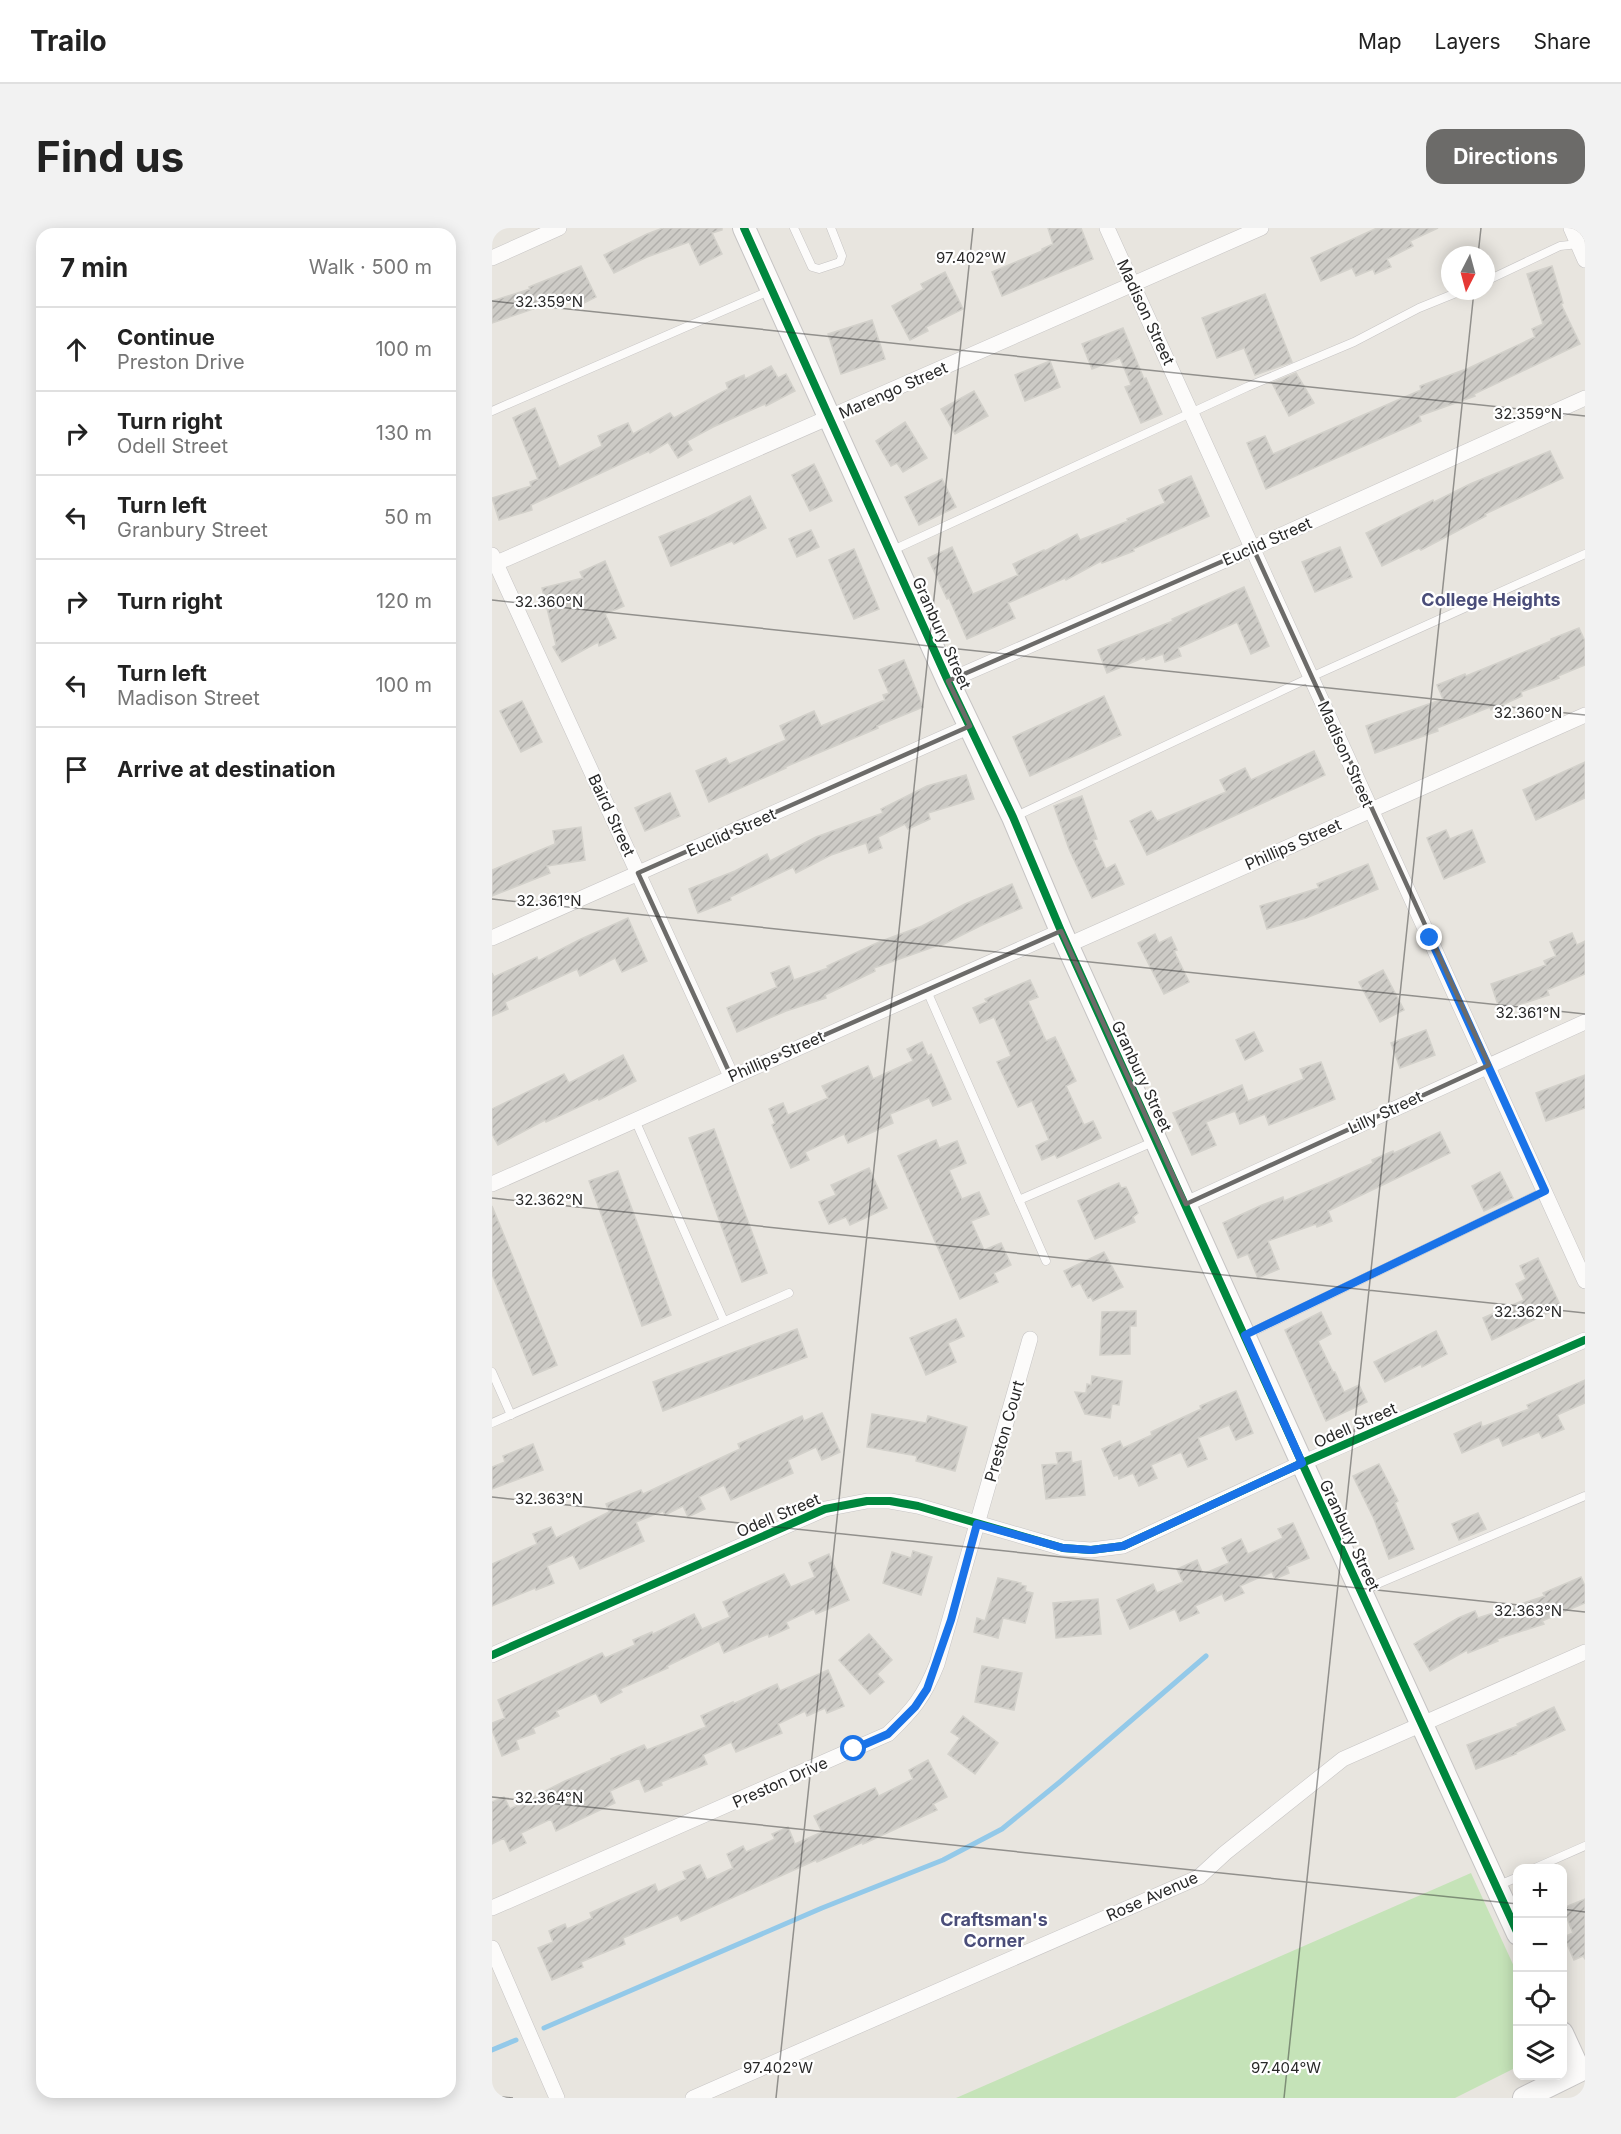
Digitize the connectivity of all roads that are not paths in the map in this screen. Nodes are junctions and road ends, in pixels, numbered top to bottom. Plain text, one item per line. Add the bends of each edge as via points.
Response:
1 (559, 228) edge
2 (744, 228) edge
3 (794, 228) edge
4 (831, 228) edge
5 (1107, 228) edge
6 (1261, 228) edge
7 (1570, 228) edge
8 (1581, 243) edge
9 (492, 258) edge
10 (1585, 260) edge
11 (1495, 277) edge
12 (1134, 284) junction
13 (772, 289) junction
14 (1441, 299) edge
15 (1585, 398) edge
16 (492, 411) edge
17 (1192, 413) junction
18 (830, 418) junction
19 (1253, 548) junction
20 (891, 551) junction
21 (1585, 554) edge
22 (493, 561) edge
23 (1311, 677) junction
24 (948, 681) junction
25 (1585, 715) edge
26 (970, 726) junction
27 (1371, 810) junction
28 (1012, 817) junction
29 (638, 873) junction
30 (492, 938) edge
31 (1064, 938) junction
32 (926, 990) junction
33 (1585, 1022) edge
34 (1488, 1065) junction
35 (731, 1076) junction
36 (634, 1120) junction
37 (1157, 1140) junction
38 (492, 1184) edge
39 (1545, 1191) junction
40 (1019, 1200) junction
41 (1186, 1204) junction
42 (1046, 1261) dead end
43 (1585, 1281) edge
44 (789, 1293) dead end
45 (724, 1321) junction
46 (1245, 1335) junction
47 (1030, 1339) dead end
48 (1585, 1340) edge
49 (492, 1372) edge
50 (511, 1415) junction
51 (492, 1423) edge
52 (1302, 1463) junction
53 (1585, 1496) edge
54 (977, 1524) junction
55 (1361, 1591) junction
56 (1585, 1652) edge
57 (492, 1655) edge
58 (1421, 1723) junction
59 (1585, 1846) edge
60 (1547, 1864) edge
61 (1513, 1878) edge
62 (1496, 1886) junction
63 (492, 1908) edge
64 (1513, 1923) edge
65 (492, 1948) edge
66 (1567, 2041) edge
67 (1583, 2073) edge
68 (557, 2098) edge
69 (693, 2098) edge
70 (1524, 2098) edge

1 - 9 street
2 - 13 street, Granbury Street
3 - 4 lane via 812,267 819,269 840,262 843,255
5 - 12 street, Madison Street
6 - 12 street, Marengo Street
7 - 8 street
8 - 10 street
8 - 11 lane via 1560,246
12 - 17 street, Madison Street
12 - 18 street, Marengo Street
13 - 16 lane
13 - 18 street, Granbury Street
14 - 17 lane
15 - 19 street, Euclid Street
17 - 19 street, Madison Street
17 - 20 lane
18 - 20 street, Granbury Street
18 - 22 street, Marengo Street
19 - 23 street, Madison Street
19 - 24 street, Euclid Street
20 - 24 street, Granbury Street
21 - 23 lane
22 - 29 street, Baird Street
23 - 27 street, Madison Street
23 - 28 lane
24 - 26 street, Granbury Street
25 - 27 street, Phillips Street
26 - 28 street, Granbury Street
26 - 29 street, Euclid Street
27 - 31 street, Phillips Street
27 - 34 street, Madison Street
28 - 31 street, Granbury Street
29 - 30 street, Euclid Street
29 - 35 street, Baird Street
31 - 32 street, Phillips Street
31 - 37 street, Granbury Street
32 - 35 street, Phillips Street
32 - 40 lane
33 - 34 street, Lilly Street
34 - 39 street, Madison Street
34 - 41 street, Lilly Street
35 - 36 street, Phillips Street
36 - 38 street, Phillips Street
36 - 45 lane
37 - 40 lane
37 - 41 street, Granbury Street
39 - 43 street, Madison Street
39 - 46 lane
40 - 42 lane
41 - 46 street, Granbury Street
44 - 45 lane
45 - 50 lane
46 - 52 street, Granbury Street
47 - 54 street, Preston Court
48 - 52 street, Odell Street
49 - 50 lane
50 - 51 lane
52 - 54 street, Odell Street via 1123,1546 1063,1548
52 - 55 street, Granbury Street
53 - 55 lane
54 - 57 street, Odell Street via 890,1501 825,1509
54 - 63 street, Preston Drive via 927,1689 888,1734
55 - 58 street, Granbury Street
56 - 58 street, Rose Avenue
58 - 62 street, Granbury Street
58 - 69 street, Rose Avenue via 1332,1766 1199,1877
59 - 60 lane
61 - 62 lane
62 - 64 street, Granbury Street
65 - 68 street
66 - 67 street
67 - 70 street

